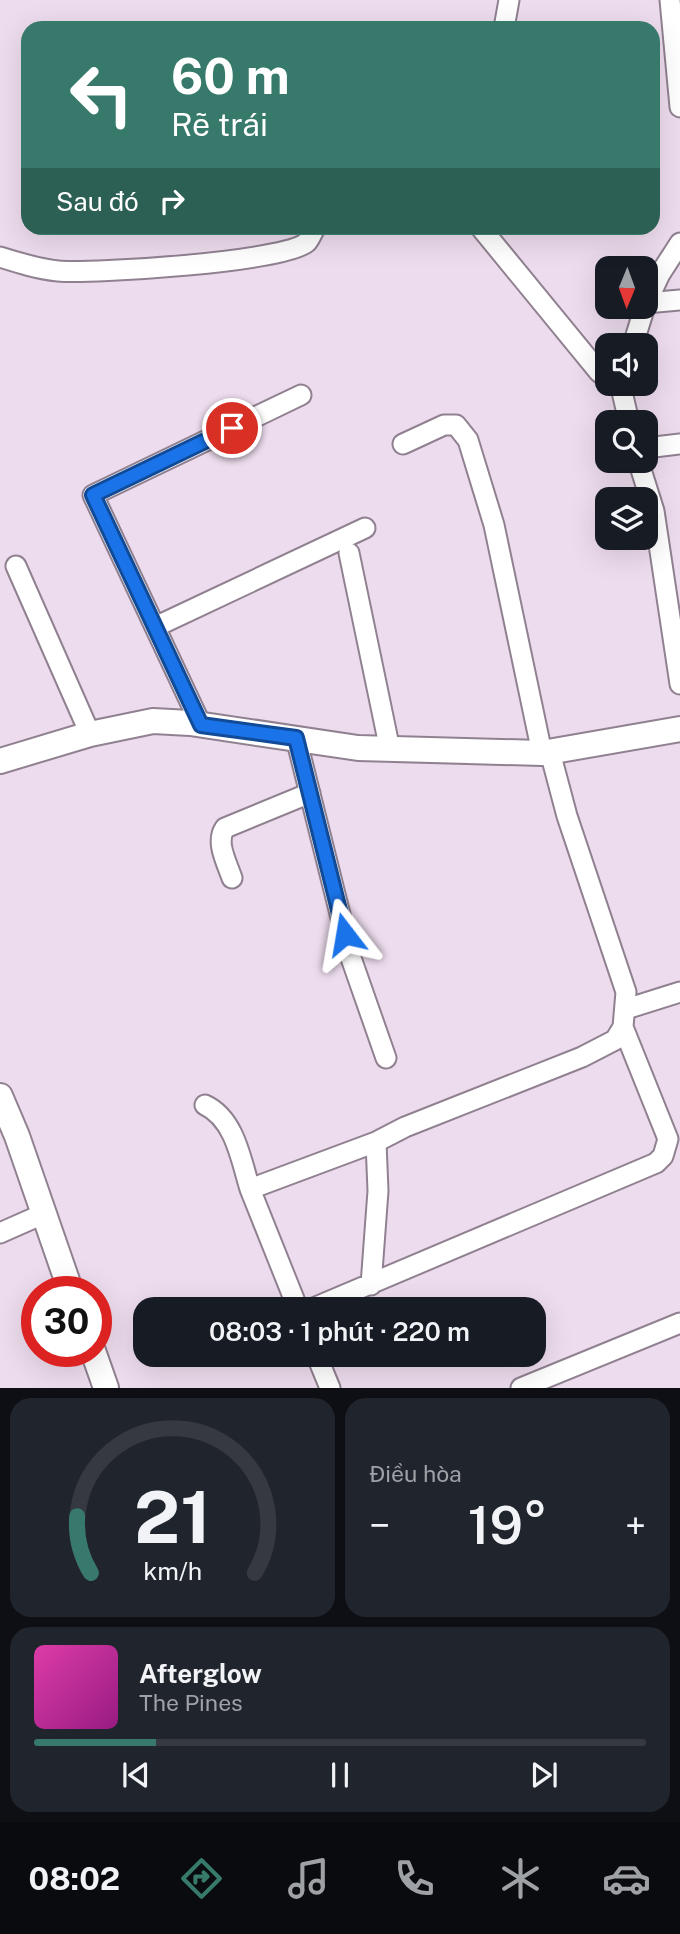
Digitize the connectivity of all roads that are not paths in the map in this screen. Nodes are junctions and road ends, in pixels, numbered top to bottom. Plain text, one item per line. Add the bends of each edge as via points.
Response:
1 (509, 0) edge
2 (670, 0) edge
3 (505, 21) edge
4 (678, 78) edge
5 (680, 107) edge
6 (311, 235) edge
7 (487, 235) edge
8 (680, 243) edge
9 (0, 257) edge
10 (658, 279) edge
11 (680, 300) edge
12 (658, 303) edge
13 (595, 367) edge
14 (301, 395) dead end
15 (403, 444) dead end
16 (680, 444) edge
17 (658, 447) edge
18 (642, 473) edge
19 (365, 528) dead end
20 (349, 553) dead end
21 (16, 566) dead end
22 (155, 626) junction
23 (680, 684) edge
24 (201, 725) junction
25 (679, 733) edge
26 (90, 734) junction
27 (296, 738) junction
28 (390, 750) junction
29 (546, 753) junction
30 (0, 761) edge
31 (310, 793) junction
32 (232, 878) dead end
33 (680, 992) edge
34 (624, 1018) junction
35 (386, 1058) dead end
36 (0, 1096) edge
37 (205, 1105) dead end
38 (376, 1142) junction
39 (250, 1189) junction
40 (43, 1214) junction
41 (0, 1233) edge
42 (65, 1276) edge
43 (371, 1285) junction
44 (293, 1297) edge
45 (340, 1297) edge
46 (680, 1323) edge
47 (99, 1367) edge
48 (321, 1367) edge
49 (106, 1388) edge
50 (330, 1388) edge
51 (521, 1388) edge

1 - 3 street
2 - 4 street
4 - 5 street
6 - 9 street via 307,242 284,253 107,271 58,271
7 - 13 street
8 - 10 street
11 - 12 street
14 - 22 street via 93,495
15 - 29 street via 444,425 456,425 468,440 494,525
16 - 17 street
18 - 23 street via 654,511
19 - 22 street
20 - 28 street
21 - 26 street
22 - 24 street
24 - 26 street via 153,721
24 - 27 street
25 - 29 street
26 - 30 street
27 - 28 street
27 - 31 street
28 - 29 street
29 - 34 street via 626,992
31 - 32 street via 225,828 220,843
31 - 35 street via 351,958
33 - 34 street
34 - 38 street via 615,1040
34 - 43 street via 668,1139 663,1156 656,1163
36 - 40 street
37 - 39 street via 216,1110 232,1131
38 - 39 street
38 - 43 street via 378,1191
39 - 44 street
40 - 41 street
40 - 42 street
43 - 45 street
46 - 51 street
47 - 49 street
48 - 50 street

